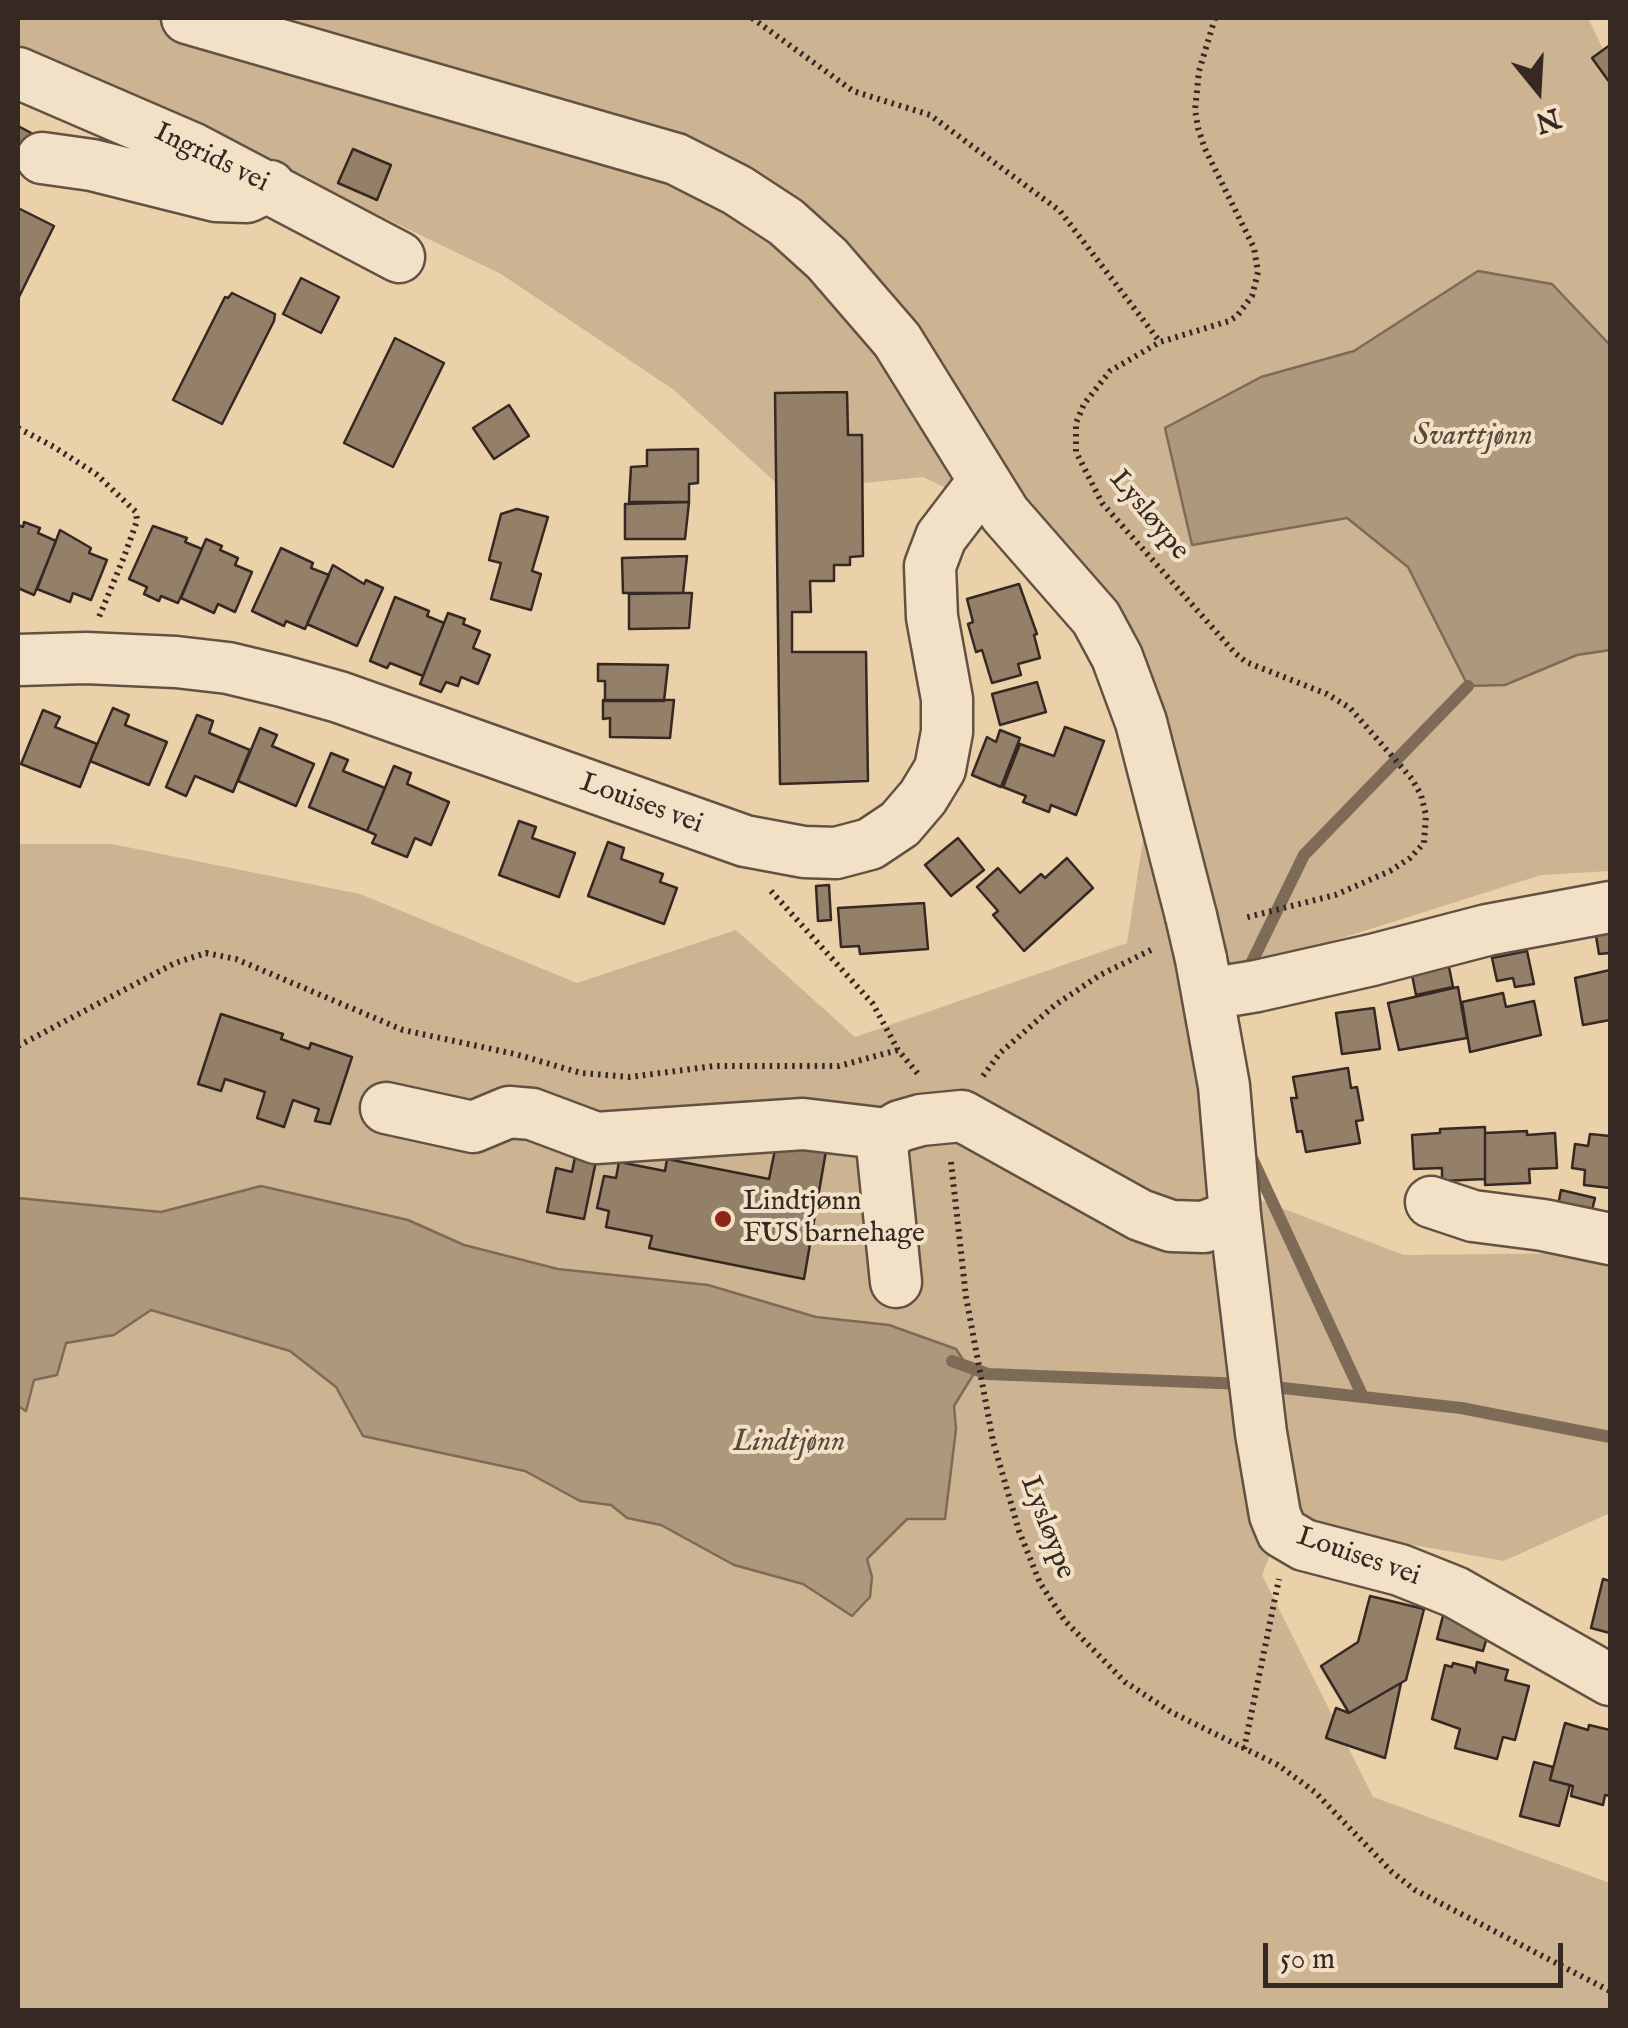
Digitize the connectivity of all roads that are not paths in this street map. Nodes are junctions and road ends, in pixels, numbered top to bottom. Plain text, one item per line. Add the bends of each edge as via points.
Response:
1 (187, 18) edge
2 (18, 72) edge
3 (42, 158) dead end
4 (270, 186) junction
5 (399, 257) dead end
6 (983, 482) junction
7 (18, 660) edge
8 (1610, 908) edge
9 (1191, 953) junction
10 (386, 1108) dead end
11 (888, 1134) junction
12 (1431, 1202) dead end
13 (1234, 1215) junction
14 (1610, 1239) edge
15 (896, 1282) dead end
16 (1610, 1680) edge

1 - 6 street, Louises vei via 676,159 737,190 814,246 872,308
2 - 4 street, Ingrids vei
3 - 4 street via 216,196 247,197
4 - 5 street, Ingrids vei
6 - 7 street, Louises vei via 941,538 930,566 947,700 940,769 900,824 870,844 836,853 746,841 282,681 210,666
6 - 9 street, Louises vei via 1078,594 1117,657 1141,722
8 - 9 street via 1487,930 1258,986
9 - 13 street, Louises vei via 1224,1086
10 - 11 street via 473,1127 509,1112 532,1114 596,1138 803,1124
11 - 13 street via 966,1107 1140,1216 1204,1227
11 - 15 street via 882,1144
12 - 14 street via 1473,1216
13 - 16 street, Louises vei via 1261,1433 1282,1532 1455,1592

